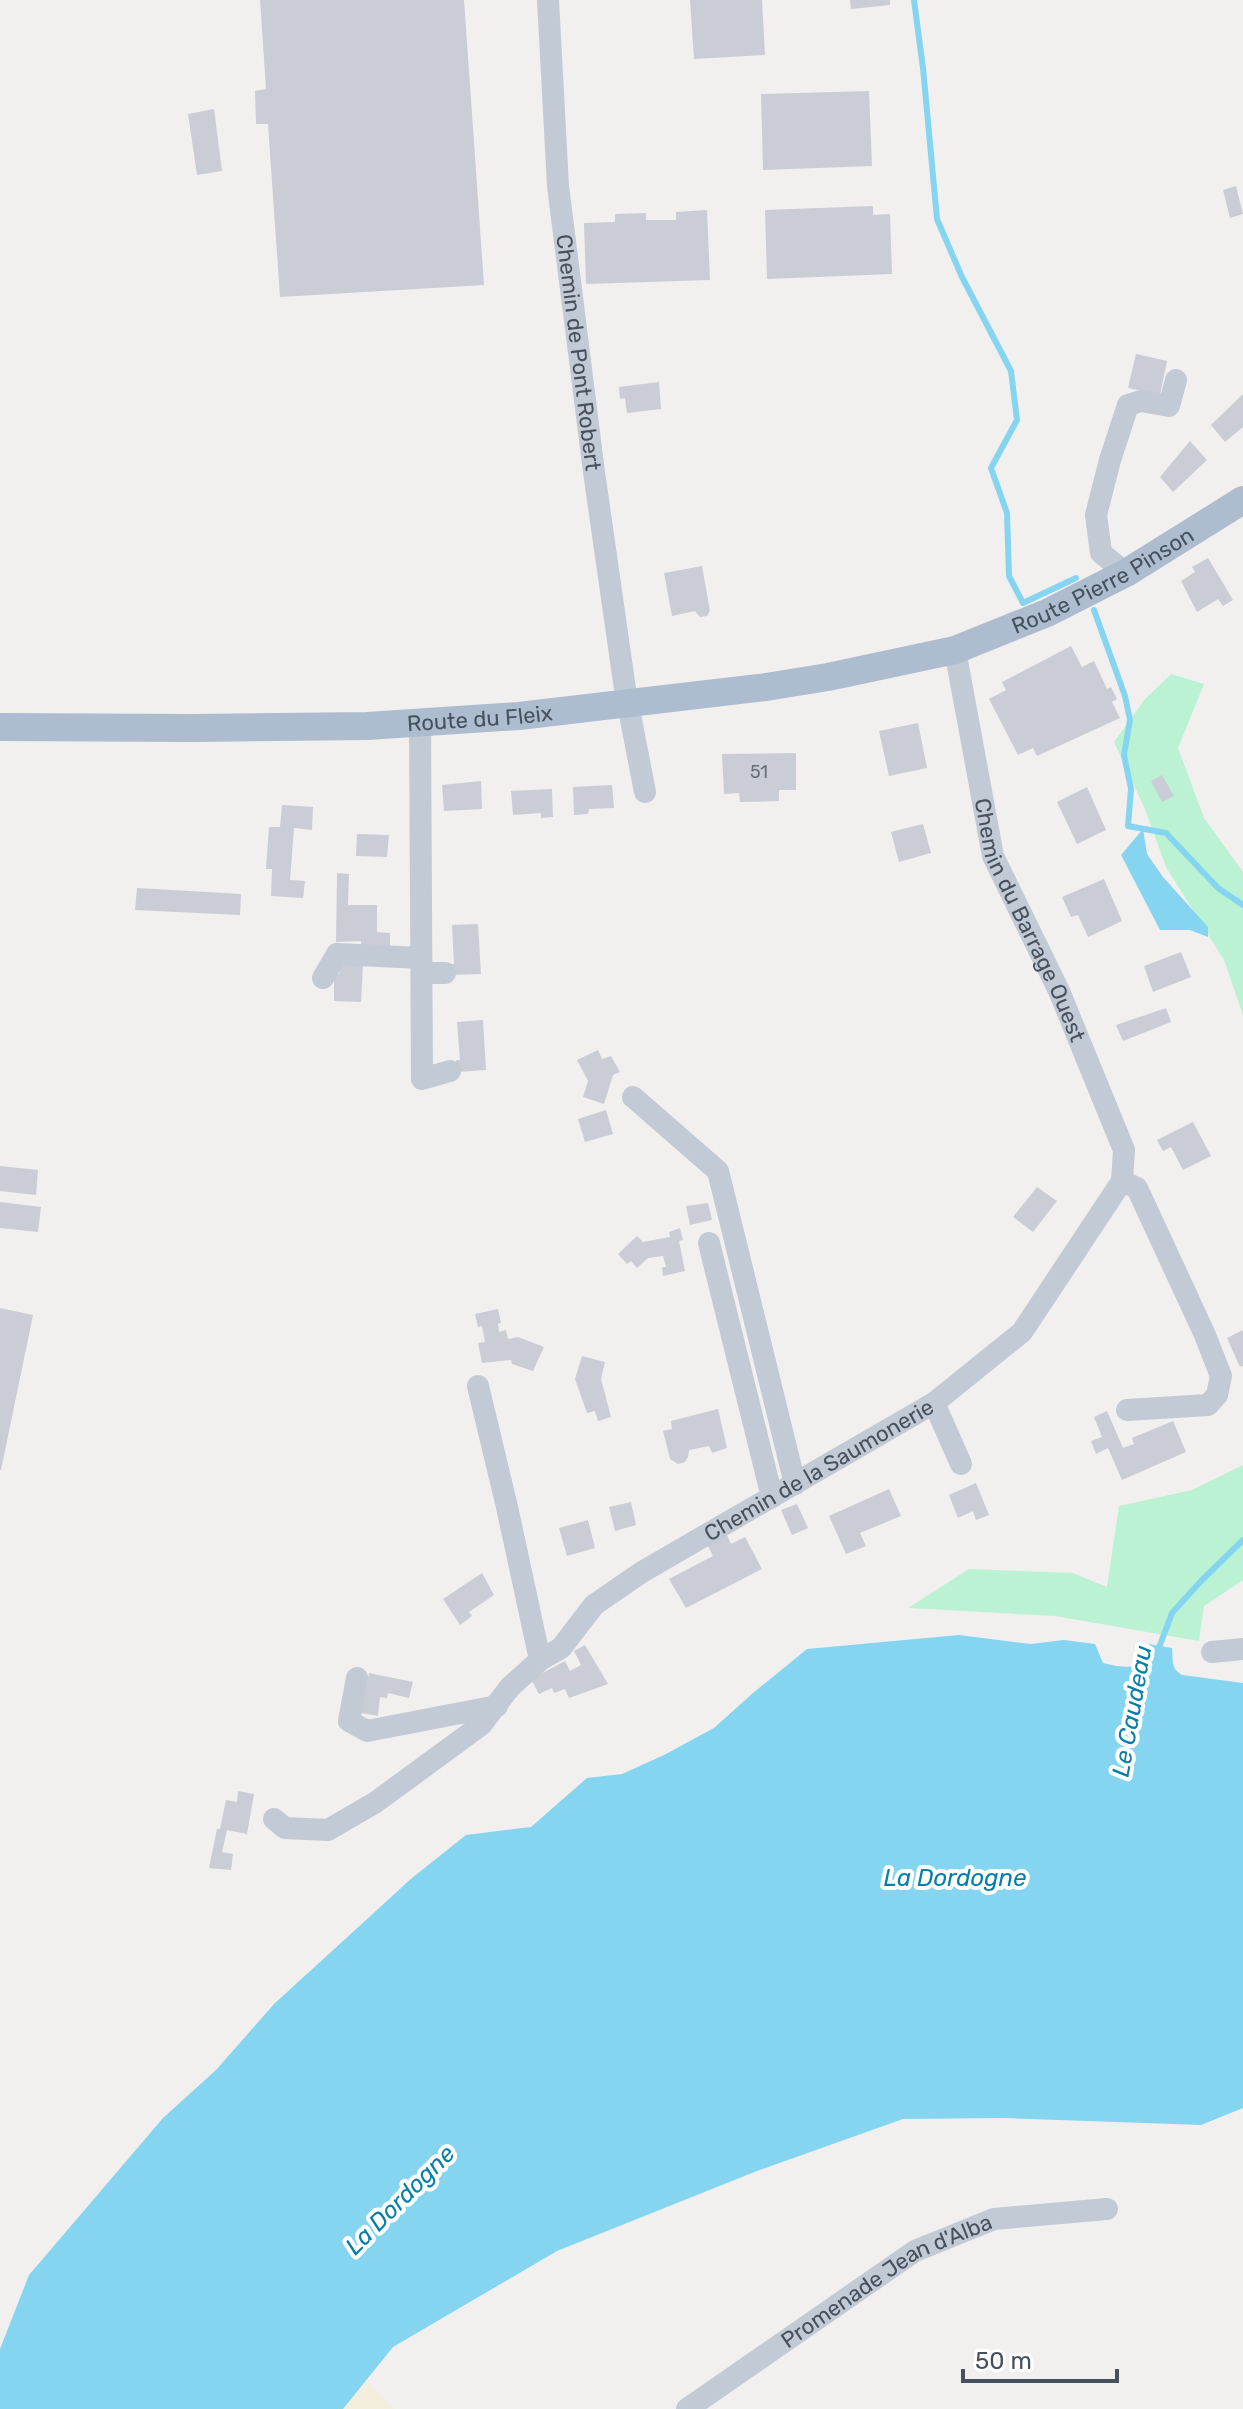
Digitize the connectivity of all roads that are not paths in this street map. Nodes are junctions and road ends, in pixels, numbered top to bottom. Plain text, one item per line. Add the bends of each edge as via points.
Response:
1 (548, 0) edge
2 (1176, 380) dead end
3 (1243, 500) edge
4 (1126, 573) junction
5 (955, 650) junction
6 (628, 703) junction
7 (420, 722) junction
8 (0, 727) edge
9 (645, 792) dead end
10 (421, 966) junction
11 (445, 973) dead end
12 (323, 978) dead end
13 (450, 1071) dead end
14 (633, 1097) dead end
15 (1122, 1181) junction
16 (709, 1243) dead end
17 (478, 1386) dead end
18 (934, 1403) junction
19 (1127, 1410) dead end
20 (961, 1464) dead end
21 (795, 1484) junction
22 (772, 1497) junction
23 (1242, 1647) edge
24 (1212, 1652) dead end
25 (540, 1660) junction
26 (357, 1678) dead end
27 (497, 1706) junction
28 (274, 1819) dead end
29 (1107, 2209) dead end
30 (687, 2409) edge

1 - 6 street, Chemin de Pont Robert via 558,186
2 - 4 street via 1169,406 1141,401 1128,405 1110,460 1096,515 1101,553
3 - 4 main road, Route Pierre Pinson
4 - 5 main road, Route Pierre Pinson via 1047,613
5 - 6 main road, Route du Fleix via 828,677
5 - 15 street, Chemin du Barrage Ouest via 993,856 1059,991 1124,1150
6 - 7 main road, Route du Fleix
6 - 9 street, Chemin de Pont Robert
7 - 8 main road, Route du Fleix
7 - 10 street
10 - 11 street
10 - 12 street via 337,954
10 - 13 street via 422,1079
14 - 21 street via 718,1171
15 - 18 street, Chemin de la Saumonerie via 1022,1332
15 - 19 street via 1137,1188 1221,1376 1217,1395 1208,1405
16 - 22 street
17 - 25 street
18 - 20 street
18 - 21 street, Chemin de la Saumonerie
21 - 22 street, Chemin de la Saumonerie
22 - 25 street, Chemin de la Saumonerie via 594,1605 561,1648
23 - 24 street
25 - 27 street, Chemin de la Saumonerie
26 - 27 street via 349,1721 367,1731
27 - 28 street, Chemin de la Saumonerie via 481,1725 376,1802 328,1830 285,1828
29 - 30 street, Promenade Jean d'Alba via 994,2219 915,2251

